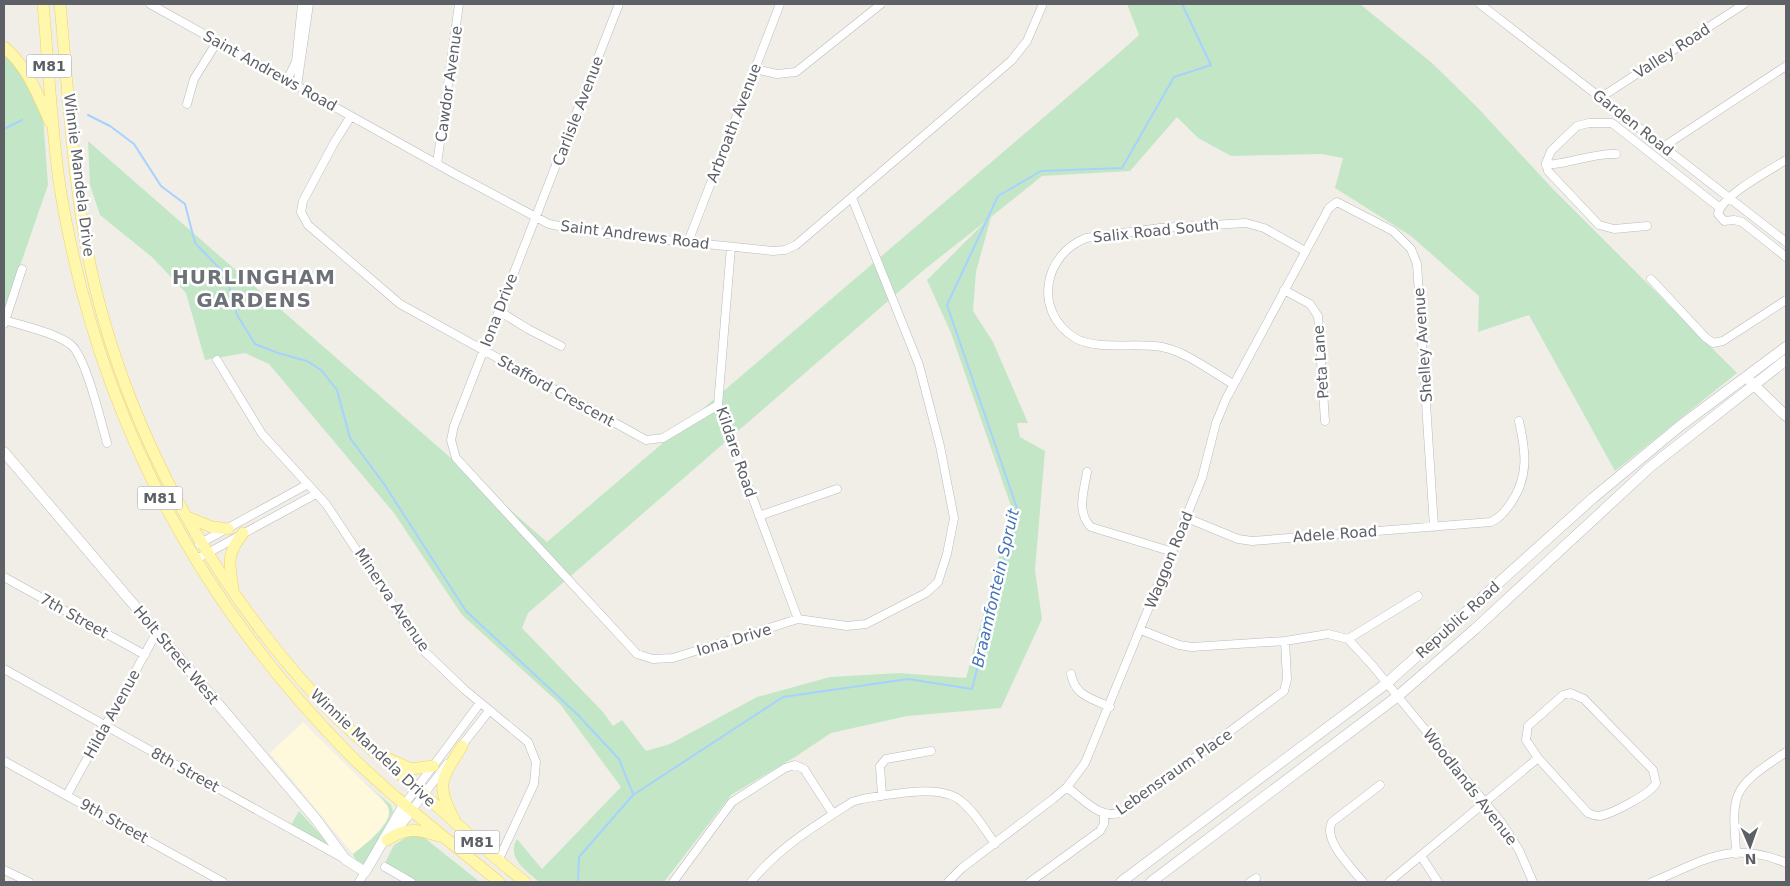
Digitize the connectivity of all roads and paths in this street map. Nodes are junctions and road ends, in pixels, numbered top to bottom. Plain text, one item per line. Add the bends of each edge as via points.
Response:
1 (43, 4) edge
2 (60, 4) edge
3 (150, 4) edge
4 (302, 4) edge
5 (309, 4) edge
6 (459, 4) edge
7 (619, 4) edge
8 (780, 4) edge
9 (881, 4) edge
10 (1044, 4) edge
11 (1480, 4) edge
12 (1744, 4) edge
13 (303, 20) junction
14 (217, 42) junction
15 (4, 47) edge
16 (1786, 66) edge
17 (755, 69) junction
18 (287, 80) junction
19 (297, 86) junction
20 (1600, 98) junction
21 (187, 104) dead end
22 (351, 116) junction
23 (53, 128) junction
24 (1663, 147) junction
25 (1616, 154) dead end
26 (1786, 160) edge
27 (437, 164) junction
28 (1546, 165) junction
29 (852, 198) junction
30 (1729, 198) junction
31 (1341, 202) joint
32 (1720, 208) junction
33 (536, 218) junction
34 (1647, 226) dead end
35 (688, 242) junction
36 (1786, 242) edge
37 (731, 247) junction
38 (1305, 251) junction
39 (1786, 257) edge
40 (22, 270) dead end
41 (1651, 279) dead end
42 (1284, 290) junction
43 (1786, 300) edge
44 (498, 311) junction
45 (4, 322) edge
46 (561, 346) dead end
47 (1786, 347) edge
48 (483, 351) junction
49 (217, 360) dead end
50 (1786, 360) edge
51 (1746, 376) junction
52 (1233, 384) junction
53 (1754, 384) junction
54 (718, 405) junction
55 (1786, 416) edge
56 (1519, 421) dead end
57 (1325, 422) dead end
58 (107, 443) dead end
59 (4, 452) edge
60 (1087, 472) dead end
61 (308, 484) junction
62 (837, 489) dead end
63 (316, 494) junction
64 (759, 516) junction
65 (187, 517) junction
66 (1186, 518) junction
67 (1434, 527) junction
68 (228, 528) junction
69 (243, 533) junction
70 (204, 548) junction
71 (189, 550) junction
72 (1173, 552) junction
73 (195, 560) junction
74 (4, 577) edge
75 (234, 593) junction
76 (1418, 596) dead end
77 (798, 619) junction
78 (1141, 630) junction
79 (157, 632) junction
80 (1348, 639) junction
81 (1286, 641) junction
82 (145, 655) junction
83 (4, 669) edge
84 (1071, 674) dead end
85 (1387, 683) junction
86 (1398, 696) junction
87 (480, 703) junction
88 (1110, 707) junction
89 (489, 711) junction
90 (106, 726) junction
91 (351, 731) junction
92 (462, 746) junction
93 (931, 751) dead end
94 (1786, 752) edge
95 (1538, 758) junction
96 (4, 761) edge
97 (433, 766) junction
98 (1380, 785) dead end
99 (1067, 787) junction
100 (420, 791) junction
101 (67, 795) junction
102 (882, 796) junction
103 (1485, 803) junction
104 (408, 807) junction
105 (833, 814) junction
106 (1104, 815) junction
107 (458, 825) junction
108 (387, 840) junction
109 (448, 840) junction
110 (995, 844) junction
111 (1736, 854) junction
112 (1421, 856) junction
113 (345, 859) junction
114 (498, 861) junction
115 (1786, 863) edge
116 (385, 867) dead end
117 (4, 870) edge
118 (365, 872) junction
119 (29, 882) edge
120 (223, 882) edge
121 (359, 882) edge
122 (411, 882) edge
123 (499, 882) edge
124 (525, 882) edge
125 (673, 882) edge
126 (751, 882) edge
127 (948, 882) edge
128 (1030, 882) edge
129 (1121, 882) edge
130 (1152, 882) edge
131 (1364, 882) edge
132 (1389, 882) edge
133 (1438, 882) edge
134 (1533, 882) edge
135 (1652, 882) edge

1 - 23 main road, Winnie Mandela Drive / M81
2 - 65 main road, Winnie Mandela Drive / M81 via 83,226 96,288 112,347 141,424
3 - 14 street, Saint Andrews Road
4 - 13 street
5 - 13 street
6 - 27 street, Cawdor Avenue
7 - 33 street, Carlisle Avenue
8 - 17 street, Arbroath Avenue
9 - 17 street via 796,72 777,74
10 - 29 street, Saint Andrews Road via 1027,41 1011,61
11 - 20 street, Garden Road
12 - 20 street, Valley Road
13 - 18 street via 296,62
13 - 19 street
14 - 18 street, Saint Andrews Road
14 - 21 street via 194,80
15 - 23 main road via 33,84
16 - 24 street
17 - 35 street, Arbroath Avenue
18 - 19 street, Saint Andrews Road
19 - 22 street, Saint Andrews Road
20 - 24 street, Garden Road
22 - 27 street, Saint Andrews Road
22 - 48 street, Stafford Crescent via 305,195 302,206 304,219 400,304
23 - 71 main road, Winnie Mandela Drive / M81 via 68,225 83,297 102,364 145,469
24 - 30 street, Garden Road
25 - 28 street
26 - 30 street
27 - 33 street, Saint Andrews Road
28 - 32 street via 1551,151 1577,126 1612,123
28 - 34 street via 1552,178 1599,225 1614,230
29 - 37 street, Saint Andrews Road via 790,249 773,251
29 - 77 street, Iona Drive via 919,365 954,518 938,582 926,593 857,626
30 - 32 street
30 - 36 street, Garden Road
31 - 38 street, Waggon Road via 1332,204
31 - 67 street, Shelley Avenue via 1393,231 1411,249 1417,264
32 - 39 street via 1721,220 1742,222
33 - 35 street, Saint Andrews Road via 564,228
33 - 44 street, Iona Drive
35 - 37 street, Saint Andrews Road
37 - 54 street, Kildare Road
38 - 42 street, Waggon Road
38 - 52 street, Salix Road South via 1264,228 1246,223 1160,228 1086,238 1076,242 1052,270 1047,291 1051,307 1062,326 1082,341 1163,347
40 - 45 street
41 - 43 street via 1713,343 1723,341
42 - 52 street, Waggon Road
42 - 57 street, Peta Lane via 1310,304 1318,316
44 - 46 street
44 - 48 street, Iona Drive
45 - 58 street via 50,335 74,347
47 - 51 main road, Republic Road
48 - 54 street, Stafford Crescent via 646,440 663,438
48 - 77 street, Iona Drive via 454,426 451,440 454,456 631,649 653,658 673,658
49 - 61 street, Minerva Avenue via 262,434
50 - 53 main road, Republic Road
51 - 53 main road
51 - 85 main road, Republic Road via 1593,498
52 - 66 street, Waggon Road via 1216,423 1204,472
53 - 55 main road
53 - 86 main road, Republic Road via 1650,467 1476,629
54 - 64 street, Kildare Road
56 - 67 street, Adele Road via 1523,482 1501,516 1487,522
59 - 79 main road, Holt Street West
60 - 72 street via 1082,504 1085,521 1091,527
61 - 63 street, Minerva Avenue
61 - 68 street
62 - 64 street
63 - 69 street
63 - 87 street, Minerva Avenue via 360,553 422,649
64 - 77 street, Kildare Road
65 - 68 main road via 212,527
65 - 70 main road, Winnie Mandela Drive / M81
66 - 67 street, Adele Road via 1238,539 1252,540
66 - 72 street, Waggon Road
68 - 70 street
69 - 70 street
69 - 75 main road via 232,547 230,557
70 - 71 street
70 - 73 street
70 - 75 main road, Winnie Mandela Drive / M81
71 - 73 main road, Winnie Mandela Drive / M81
72 - 78 street, Waggon Road
73 - 104 main road, Winnie Mandela Drive / M81 via 272,668 353,758
74 - 82 street, 7th Street
75 - 91 main road, Winnie Mandela Drive / M81 via 273,647 315,696
76 - 80 street
78 - 81 street via 1186,646
78 - 88 street, Waggon Road
79 - 82 street, Hilda Avenue
79 - 113 main road, Holt Street West via 315,818
80 - 81 street via 1328,634
80 - 85 street, Woodlands Avenue
81 - 106 street, Lebensraum Place via 1287,679 1284,691 1123,811 1112,816
82 - 90 street, Hilda Avenue
83 - 90 street, 8th Street
84 - 88 street via 1078,692
85 - 86 street, Woodlands Avenue
85 - 129 main road, Republic Road
86 - 103 street, Woodlands Avenue
86 - 130 main road, Republic Road
87 - 89 street, Minerva Avenue
87 - 97 street
88 - 99 street, Waggon Road via 1085,764
89 - 92 street
89 - 114 street, Minerva Avenue via 528,742 536,770 534,784
90 - 101 street, Hilda Avenue
90 - 113 street, 8th Street
91 - 97 main road via 387,758 411,769
91 - 100 main road, Winnie Mandela Drive / M81
92 - 100 street
92 - 107 main road via 442,787 444,799
93 - 102 street via 882,762
94 - 111 street via 1739,792
95 - 95 street via 1526,740 1528,726 1570,692 1584,699 1653,770 1656,783 1651,792 1603,815 1594,816
95 - 103 street
96 - 101 street, 9th Street
97 - 100 street
98 - 131 street via 1332,822 1329,829 1330,839
99 - 106 street
99 - 110 street, Waggon Road
100 - 104 street
100 - 107 main road, Winnie Mandela Drive / M81
101 - 120 street, 9th Street
102 - 105 street via 852,802
102 - 110 street via 931,791 960,799
103 - 112 street
103 - 134 street, Woodlands Avenue via 1511,837
104 - 108 main road
104 - 109 main road, Winnie Mandela Drive / M81
104 - 118 main road
105 - 125 street via 804,769 795,765 785,768 732,802
105 - 126 street via 798,837
106 - 128 street, Lebensraum Place via 1100,831
107 - 114 main road, Winnie Mandela Drive / M81
108 - 109 main road via 411,830
108 - 118 main road
109 - 123 main road, Winnie Mandela Drive / M81
110 - 127 street, Waggon Road
111 - 115 street
111 - 135 street via 1706,858
112 - 132 street
112 - 133 street
113 - 118 main road, 8th Street
114 - 124 main road, Winnie Mandela Drive / M81
116 - 122 street
117 - 119 street
118 - 121 street

